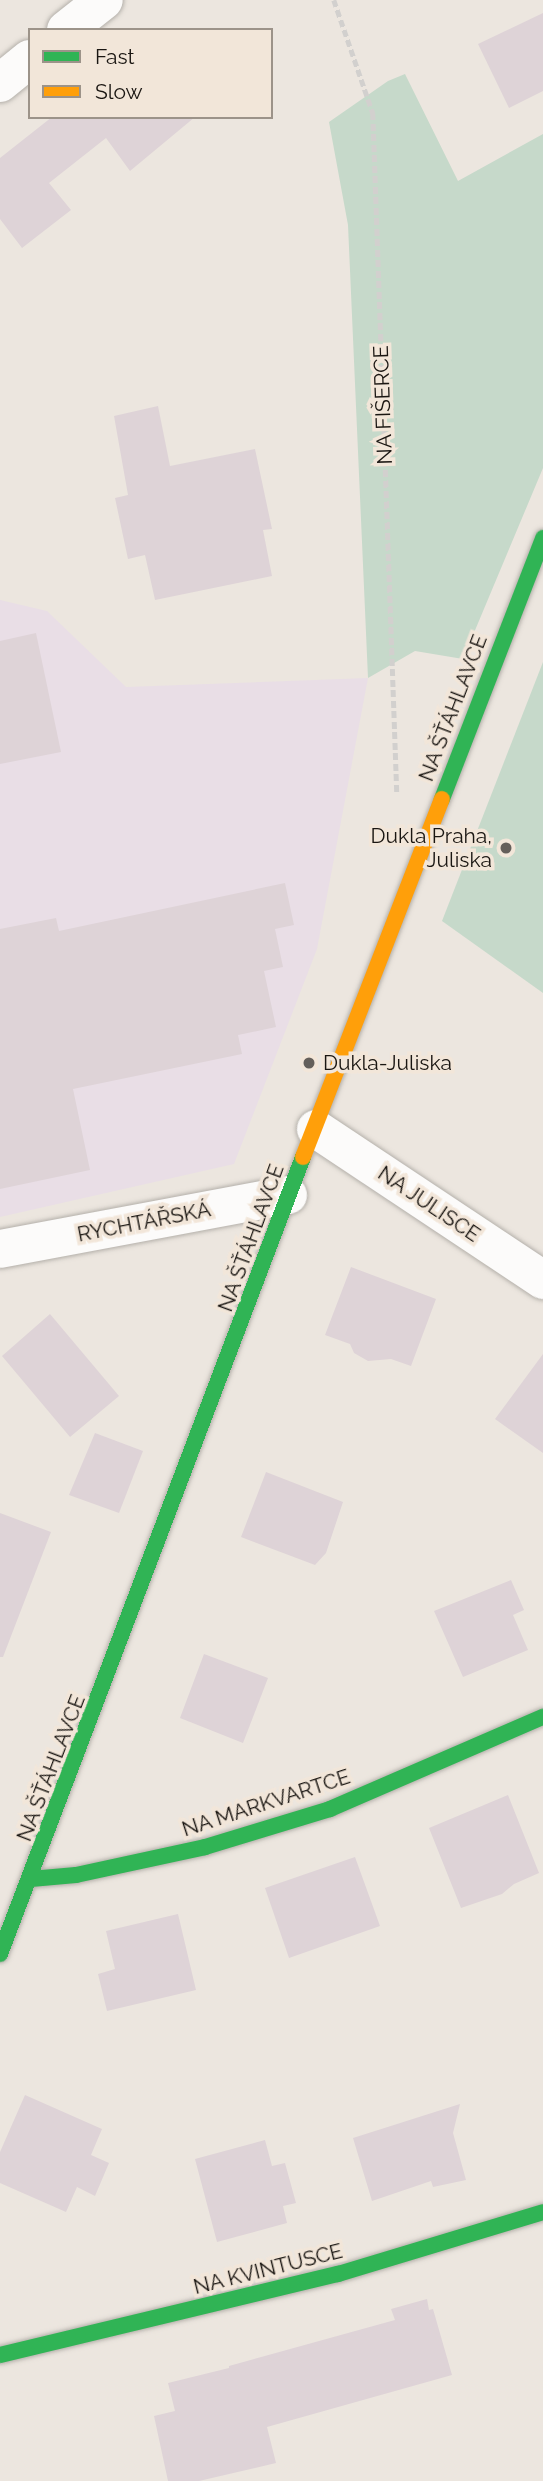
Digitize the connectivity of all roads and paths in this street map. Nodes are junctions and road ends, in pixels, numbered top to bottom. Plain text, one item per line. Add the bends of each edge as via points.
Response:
1 (104, 0) edge
2 (334, 0) edge
3 (69, 28) edge
4 (28, 61) edge
5 (0, 83) edge
6 (543, 538) edge
7 (398, 803) dead end
8 (316, 1129) junction
9 (288, 1195) junction
10 (0, 1249) edge
11 (543, 1280) edge
12 (543, 1717) edge
13 (31, 1879) junction
14 (0, 1954) edge
15 (543, 2212) edge
16 (0, 2355) edge

1 - 3 street
2 - 7 path, NA FIŠERCE via 373,113
4 - 5 street
6 - 8 street, NA ŠŤÁHLAVCE
8 - 9 street, NA ŠŤÁHLAVCE
8 - 11 street, NA JULISCE
9 - 10 street, RYCHTÁŘSKÁ
9 - 13 street, NA ŠŤÁHLAVCE
12 - 13 street, NA MARKVARTCE via 330,1809 205,1847 76,1875
13 - 14 street, NA ŠŤÁHLAVCE
15 - 16 street, NA KVINTUSCE via 338,2274

